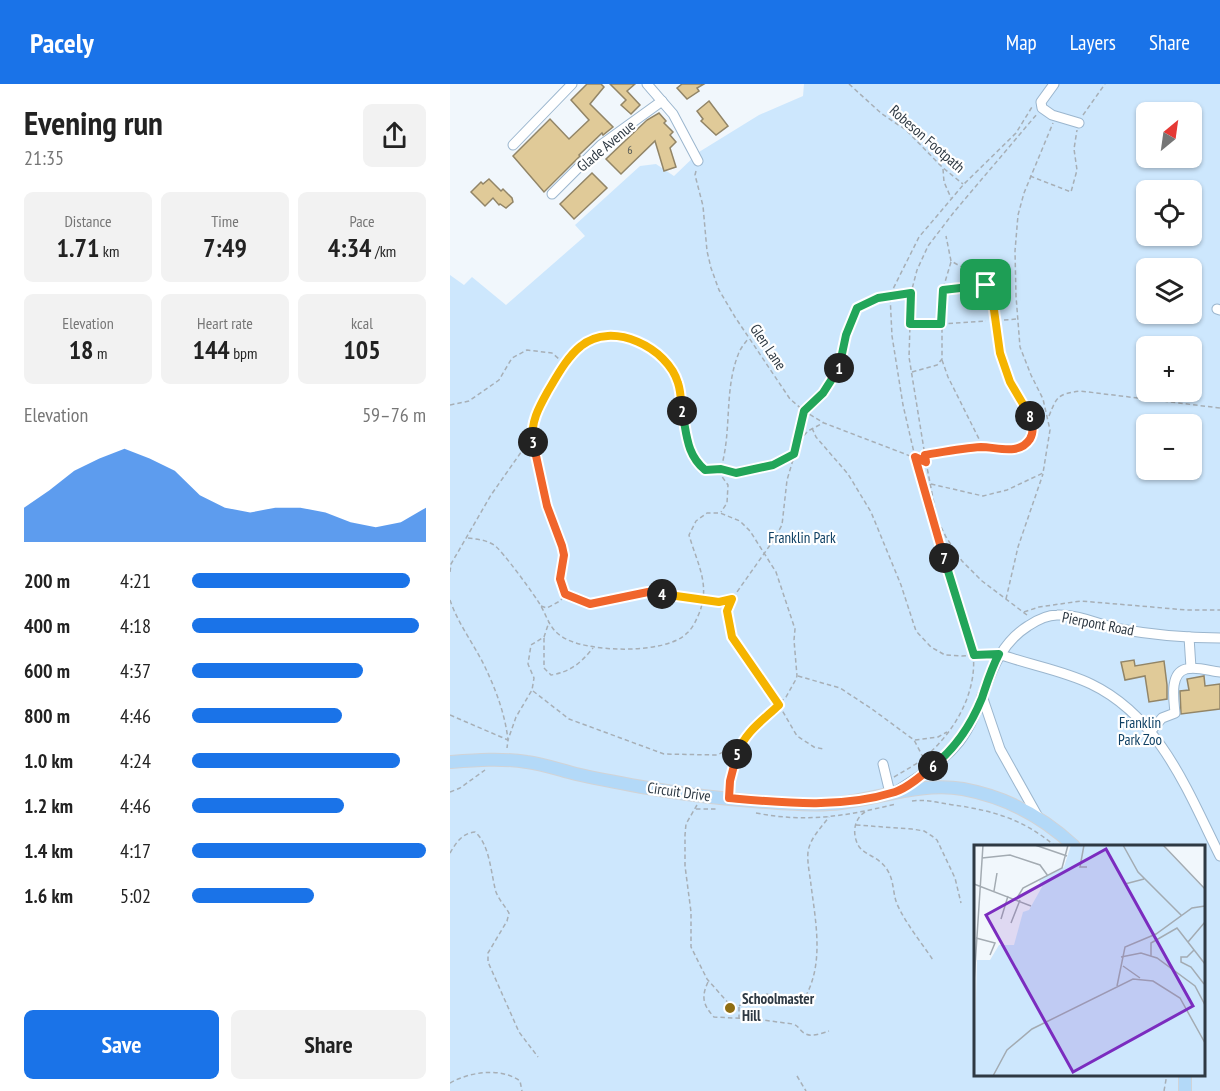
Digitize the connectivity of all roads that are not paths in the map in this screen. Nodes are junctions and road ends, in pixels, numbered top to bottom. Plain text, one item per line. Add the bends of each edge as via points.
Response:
1 (572, 84) edge
2 (648, 84) edge
3 (1054, 84) edge
4 (662, 101) junction
5 (1078, 123) road end
6 (513, 145) dead end
7 (698, 161) road end
8 (552, 194) dead end
9 (1189, 637) junction
10 (1220, 638) edge
11 (999, 654) junction
12 (1191, 668) junction
13 (1220, 672) edge
14 (982, 696) junction
15 (1150, 732) junction
16 (450, 762) edge
17 (884, 764) dead end
18 (895, 792) junction
19 (1038, 817) junction
20 (1073, 845) edge
21 (1220, 856) edge

1 - 6 street
2 - 4 street
3 - 5 street via 1038,107
4 - 7 street via 677,120
4 - 8 street, Glade Avenue via 601,145
9 - 10 street, Pierpont Road
9 - 11 street, Pierpont Road via 1139,632 1060,615 1033,623 1014,636
9 - 12 street
11 - 14 street, Pierpont Road
11 - 15 street via 1090,683 1126,708
12 - 13 street
12 - 15 street via 1184,669 1173,687 1175,713 1162,718
14 - 18 street, Pierpont Road via 959,742 924,774
14 - 19 street via 1000,749
15 - 21 street via 1176,768
16 - 18 main road, Circuit Drive via 528,762 727,804 820,805
17 - 18 street
18 - 19 main road, Circuit Drive via 962,789 997,798
19 - 20 main road, Circuit Drive

